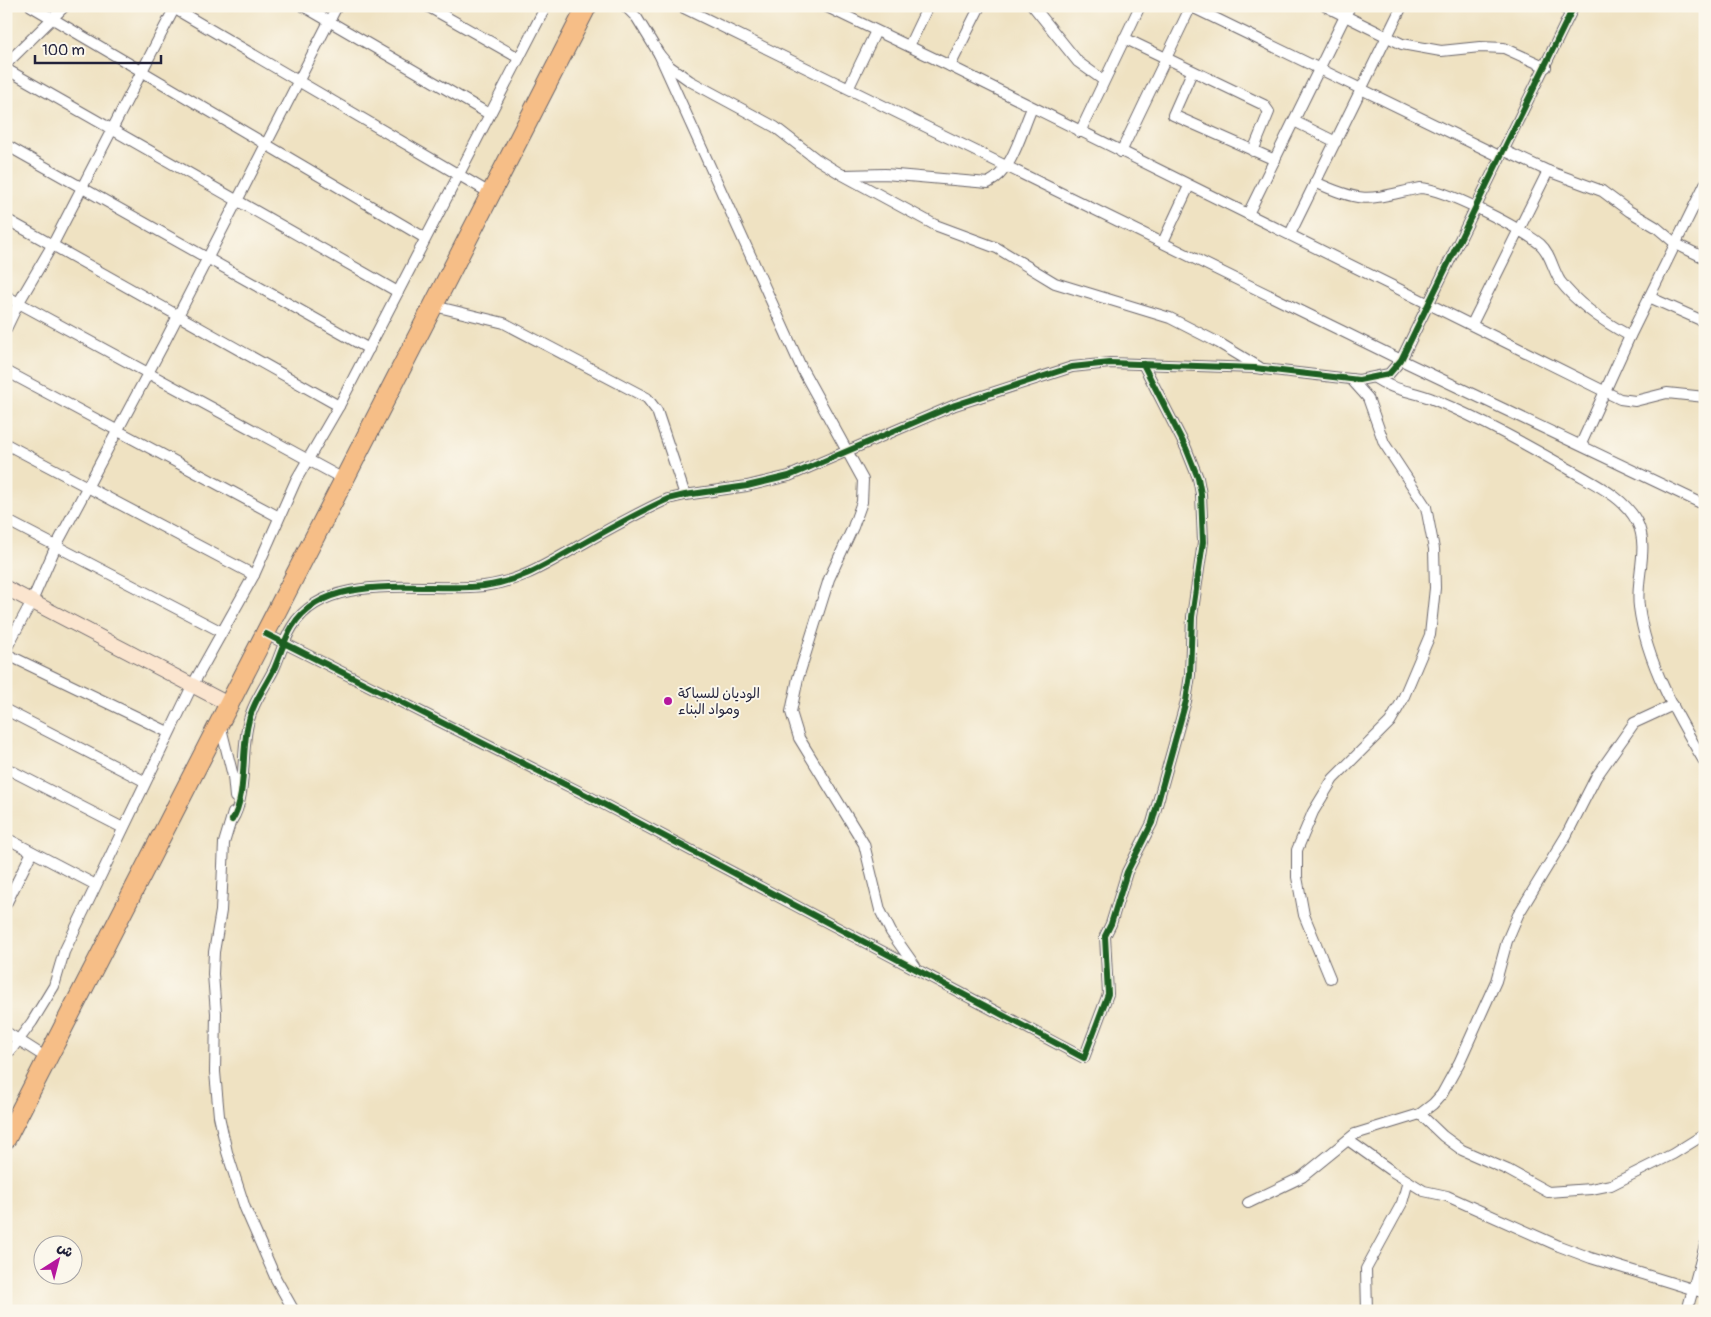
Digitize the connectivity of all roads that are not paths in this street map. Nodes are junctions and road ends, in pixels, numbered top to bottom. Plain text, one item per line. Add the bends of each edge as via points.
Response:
1 (31, 6) edge
2 (65, 6) edge
3 (303, 6) edge
4 (337, 6) edge
5 (427, 6) edge
6 (546, 6) edge
7 (576, 6) edge
8 (587, 6) edge
9 (624, 6) edge
10 (825, 6) edge
11 (928, 6) edge
12 (980, 6) edge
13 (1033, 6) edge
14 (1140, 6) edge
15 (1191, 6) edge
16 (1325, 6) edge
17 (1350, 6) edge
18 (1402, 6) edge
19 (1559, 6) edge
20 (172, 8) edge
21 (686, 8) edge
22 (1573, 9) edge
23 (1344, 17) junction
24 (52, 18) junction
25 (329, 22) junction
26 (876, 31) junction
27 (1124, 38) junction
28 (1386, 38) junction
29 (909, 46) junction
30 (658, 54) junction
31 (519, 58) junction
32 (1165, 59) junction
33 (6, 64) edge
34 (950, 66) junction
35 (1546, 66) junction
36 (6, 69) edge
37 (1320, 69) junction
38 (141, 72) junction
39 (1192, 72) junction
40 (1103, 80) junction
41 (298, 81) junction
42 (849, 87) junction
43 (1362, 90) junction
44 (1032, 108) junction
45 (489, 114) junction
46 (1294, 121) junction
47 (112, 128) junction
48 (1080, 132) junction
49 (1336, 142) junction
50 (265, 144) junction
51 (6, 145) edge
52 (1253, 151) junction
53 (1121, 152) junction
54 (1501, 153) junction
55 (1275, 160) junction
56 (1006, 166) junction
57 (1548, 171) junction
58 (458, 174) junction
59 (841, 174) junction
60 (1315, 182) junction
61 (1705, 184) edge
62 (1189, 186) junction
63 (81, 187) junction
64 (483, 189) junction
65 (1702, 195) edge
66 (236, 200) junction
67 (1475, 208) junction
68 (1248, 214) junction
69 (6, 219) edge
70 (1518, 230) junction
71 (1290, 234) junction
72 (425, 238) junction
73 (1163, 242) junction
74 (53, 244) junction
75 (1676, 244) junction
76 (207, 258) junction
77 (1705, 258) edge
78 (398, 292) junction
79 (6, 296) edge
80 (1650, 297) junction
81 (19, 302) junction
82 (1429, 303) junction
83 (434, 306) junction
84 (178, 315) junction
85 (1705, 322) edge
86 (1472, 324) junction
87 (6, 329) edge
88 (1630, 336) junction
89 (368, 349) junction
90 (1401, 360) junction
91 (1143, 364) junction
92 (1262, 369) junction
93 (6, 371) edge
94 (149, 373) junction
95 (1375, 378) junction
96 (1351, 379) junction
97 (1605, 391) junction
98 (1705, 397) edge
99 (338, 406) junction
100 (117, 430) junction
101 (6, 444) edge
102 (1581, 444) junction
103 (847, 453) junction
104 (307, 460) junction
105 (336, 475) junction
106 (88, 486) junction
107 (685, 494) junction
108 (1705, 505) edge
109 (279, 517) junction
110 (6, 520) edge
111 (56, 546) junction
112 (254, 575) junction
113 (6, 588) edge
114 (32, 601) junction
115 (222, 632) junction
116 (266, 634) junction
117 (285, 643) junction
118 (6, 649) edge
119 (6, 654) edge
120 (192, 686) junction
121 (225, 702) junction
122 (1673, 705) junction
123 (6, 710) edge
124 (220, 724) junction
125 (168, 732) junction
126 (1705, 763) edge
127 (6, 768) edge
128 (144, 781) junction
129 (232, 820) junction
130 (123, 828) junction
131 (6, 838) edge
132 (32, 852) junction
133 (94, 884) junction
134 (6, 904) edge
135 (917, 969) junction
136 (1330, 978) dead end
137 (6, 1032) edge
138 (19, 1041) junction
139 (6, 1053) edge
140 (39, 1053) junction
141 (1420, 1114) junction
142 (6, 1117) edge
143 (1705, 1134) edge
144 (6, 1138) edge
145 (1348, 1140) junction
146 (1408, 1181) junction
147 (1248, 1203) dead end
148 (1705, 1245) edge
149 (1694, 1289) junction
150 (1705, 1293) edge
151 (294, 1311) edge
152 (1367, 1311) edge
153 (1687, 1311) edge

1 - 24 street
2 - 24 street
3 - 25 street
4 - 25 street
5 - 31 street
6 - 31 street
7 - 64 highway
8 - 83 highway
9 - 30 street via 637,18
10 - 26 street
11 - 29 street
12 - 34 street
13 - 40 street via 1078,62
14 - 27 street
15 - 32 street
15 - 37 street
16 - 23 street
17 - 23 street
18 - 28 street
19 - 22 street
20 - 38 street
20 - 41 street
21 - 42 street
22 - 35 street
23 - 28 street
23 - 37 street
24 - 33 street
24 - 38 street
25 - 41 street
25 - 45 street
26 - 29 street
26 - 42 street
27 - 32 street
27 - 40 street
28 - 35 street via 1412,47 1441,51 1504,48
28 - 43 street
29 - 34 street
30 - 59 street via 680,74 775,126 820,162
30 - 103 street via 802,369
31 - 45 street
32 - 39 street
32 - 53 street
34 - 44 street
35 - 54 street
36 - 47 street
37 - 43 street
37 - 46 street
38 - 47 street
38 - 50 street
39 - 52 street via 1267,107
39 - 52 street via 1173,115
40 - 48 street
41 - 50 street
41 - 58 street
42 - 56 street
43 - 49 street
43 - 54 street
44 - 48 street
44 - 56 street
45 - 58 street
46 - 49 street
46 - 55 street
47 - 63 street
47 - 66 street
48 - 53 street
49 - 60 street
50 - 66 street
50 - 72 street
51 - 63 street
52 - 55 street
53 - 62 street
54 - 57 street
54 - 67 street
55 - 68 street
56 - 59 street via 997,178 985,184 884,174
56 - 73 street
57 - 70 street
57 - 75 street via 1602,191
58 - 64 street
58 - 72 street
59 - 92 street via 935,224 996,248 1055,283 1170,318
60 - 67 street via 1348,196 1365,199 1429,188
60 - 71 street
61 - 65 street
62 - 68 street
62 - 73 street
63 - 74 street
63 - 76 street
64 - 105 highway
65 - 75 street
66 - 76 street
66 - 78 street
67 - 70 street
67 - 82 street
68 - 71 street
69 - 74 street
70 - 86 street
70 - 88 street via 1546,250 1554,271 1569,292 1601,320
71 - 82 street
72 - 78 street
73 - 90 street
74 - 81 street
74 - 84 street
75 - 77 street
75 - 80 street
76 - 84 street
76 - 89 street
78 - 89 street
79 - 81 street
80 - 85 street
80 - 88 street
81 - 87 street
81 - 94 street
82 - 86 street
82 - 90 street
83 - 107 street via 504,323 647,398 657,411
83 - 116 highway
84 - 94 street
84 - 99 street
86 - 97 street
88 - 97 street
89 - 99 street
90 - 95 street via 1393,371
90 - 102 street
91 - 92 street
91 - 103 street via 1072,367 955,405
91 - 135 street via 1198,478 1203,542 1192,617 1186,701 1152,823 1127,872 1112,924 1105,936 1108,994 1084,1058
92 - 96 street
93 - 100 street
94 - 100 street
94 - 104 street
95 - 96 street
95 - 122 street via 1392,388 1432,398 1507,433 1600,487 1632,514 1643,544 1638,589 1643,628
96 - 136 street via 1368,398 1384,443 1426,507 1434,549 1435,588 1430,635 1402,701 1390,722 1333,778 1313,812 1297,850 1297,877 1304,914
97 - 98 street via 1635,401 1667,392
97 - 102 street
99 - 104 street
100 - 106 street
100 - 109 street
101 - 106 street
102 - 108 street
103 - 107 street via 789,476 747,486
103 - 135 street via 860,469 862,502 829,578 798,678 791,712 800,738 864,844 880,910
104 - 105 street
104 - 109 street
105 - 121 highway
106 - 111 street
106 - 112 street
107 - 117 street via 655,505 522,578 472,587 360,588 337,594 299,617
109 - 112 street
110 - 111 street
111 - 114 street
111 - 115 street
112 - 115 street
113 - 114 street
114 - 118 street
114 - 120 street
115 - 120 street
116 - 117 street
116 - 121 highway
117 - 129 street via 248,722 241,798
117 - 135 street via 588,796
119 - 125 street
120 - 121 street
120 - 125 street
121 - 124 highway
121 - 140 highway
122 - 126 street
122 - 141 street via 1634,723 1596,777 1566,836 1518,915 1496,981 1450,1081 1433,1104
123 - 128 street
124 - 129 street via 233,776 235,804
124 - 144 highway
125 - 128 street
127 - 130 street
128 - 130 street
129 - 151 street via 224,843 222,901 213,974 219,1116 245,1208
130 - 133 street
131 - 132 street
132 - 133 street
132 - 134 street
133 - 138 street via 64,952 54,986
137 - 138 street
138 - 139 street
138 - 140 street
140 - 142 highway
141 - 143 street via 1462,1150 1548,1192 1611,1185
141 - 145 street via 1374,1127
145 - 146 street
145 - 147 street via 1302,1177
146 - 149 street via 1424,1191 1447,1196 1559,1246
146 - 152 street via 1402,1203 1366,1269
148 - 149 street
149 - 150 street
149 - 153 street

